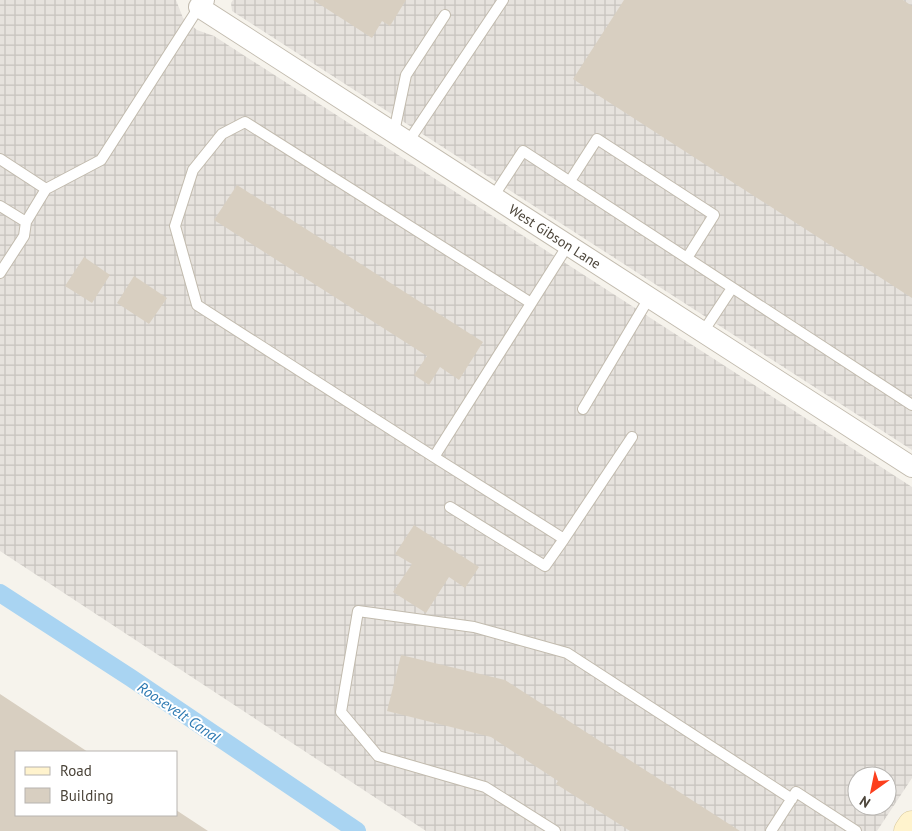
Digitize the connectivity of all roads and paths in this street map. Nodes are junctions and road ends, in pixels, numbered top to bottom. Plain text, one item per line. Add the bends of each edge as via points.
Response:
1 (503, 0) edge
2 (201, 3) edge
3 (445, 15) dead end
4 (401, 137) junction
5 (0, 159) edge
6 (570, 182) junction
7 (46, 189) junction
8 (493, 197) junction
9 (0, 206) edge
10 (26, 222) junction
11 (568, 245) junction
12 (687, 258) junction
13 (0, 273) edge
14 (732, 288) junction
15 (649, 298) junction
16 (531, 303) junction
17 (703, 332) junction
18 (912, 405) edge
19 (583, 409) dead end
20 (632, 437) dead end
21 (434, 457) junction
22 (912, 467) edge
23 (450, 507) dead end
24 (564, 540) junction
25 (792, 799) junction
26 (912, 826) edge
27 (554, 831) edge
28 (771, 831) edge
29 (856, 831) edge
30 (908, 831) edge

1 - 4 lane
2 - 4 street, West Gibson Lane
2 - 7 lane via 101,160
3 - 4 lane via 406,75
4 - 8 street, West Gibson Lane
5 - 7 lane
6 - 8 lane via 523,151
6 - 12 lane
6 - 12 lane via 597,139 714,215
7 - 10 lane
8 - 11 street, West Gibson Lane
9 - 10 lane
10 - 13 lane via 24,236
11 - 15 street, West Gibson Lane
11 - 16 lane
12 - 14 lane
14 - 17 lane
14 - 18 lane
15 - 17 street, West Gibson Lane
15 - 19 lane
16 - 21 lane
16 - 21 lane via 245,122 222,134 193,170 175,226 197,305
17 - 22 street, West Gibson Lane
20 - 24 lane
21 - 24 lane
23 - 24 lane via 545,566
25 - 27 lane via 567,653 474,627 358,611 341,712 378,756 485,787
25 - 28 lane
25 - 29 lane via 796,792
26 - 30 main road

